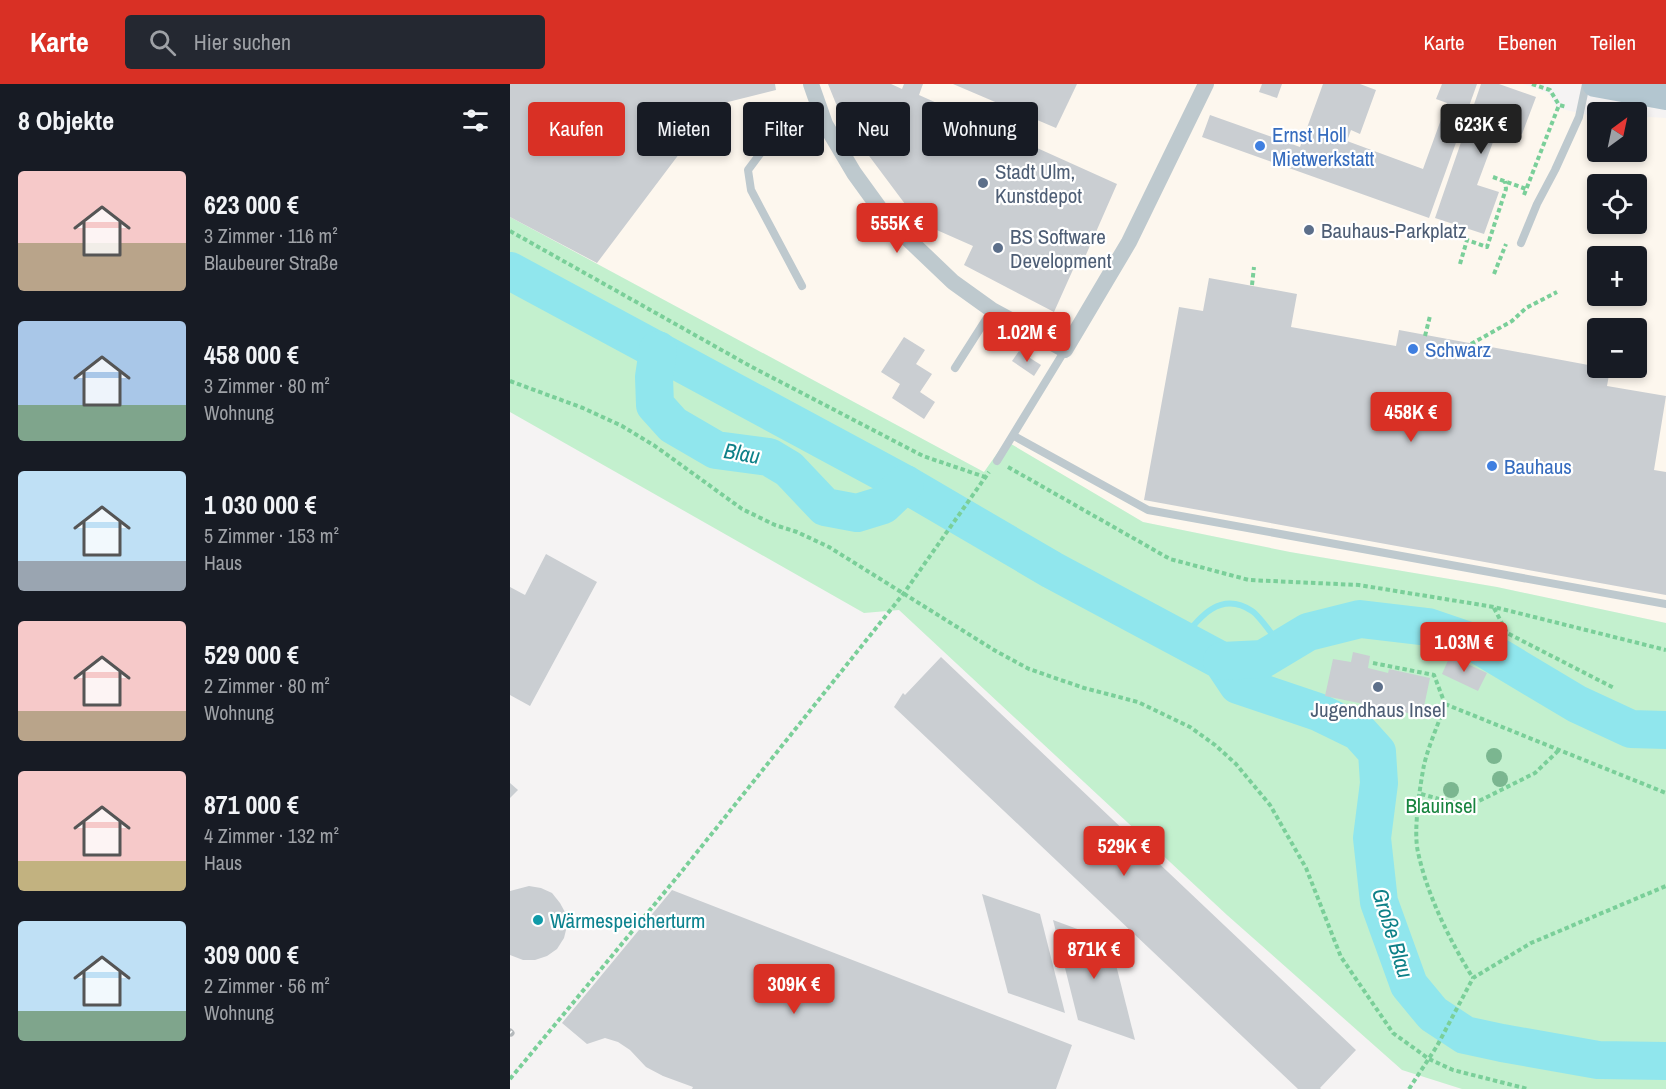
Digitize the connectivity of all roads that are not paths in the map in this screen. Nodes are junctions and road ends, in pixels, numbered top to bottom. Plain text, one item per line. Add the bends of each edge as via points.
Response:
1 (811, 84) edge
2 (1206, 84) edge
3 (1586, 84) edge
4 (1595, 84) edge
5 (1666, 97) edge
6 (825, 124) junction
7 (1521, 243) dead end
8 (802, 286) dead end
9 (992, 310) junction
10 (1065, 350) junction
11 (955, 369) dead end
12 (1014, 436) junction
13 (997, 461) road end
14 (1666, 604) edge

1 - 6 street
2 - 10 street via 1129,242
3 - 7 lane via 1581,110
4 - 5 main road
6 - 8 lane via 763,150 748,170 751,190
6 - 9 street via 888,220 953,282
9 - 10 street
9 - 11 lane
10 - 12 lane
12 - 13 lane
12 - 14 lane via 1148,510

